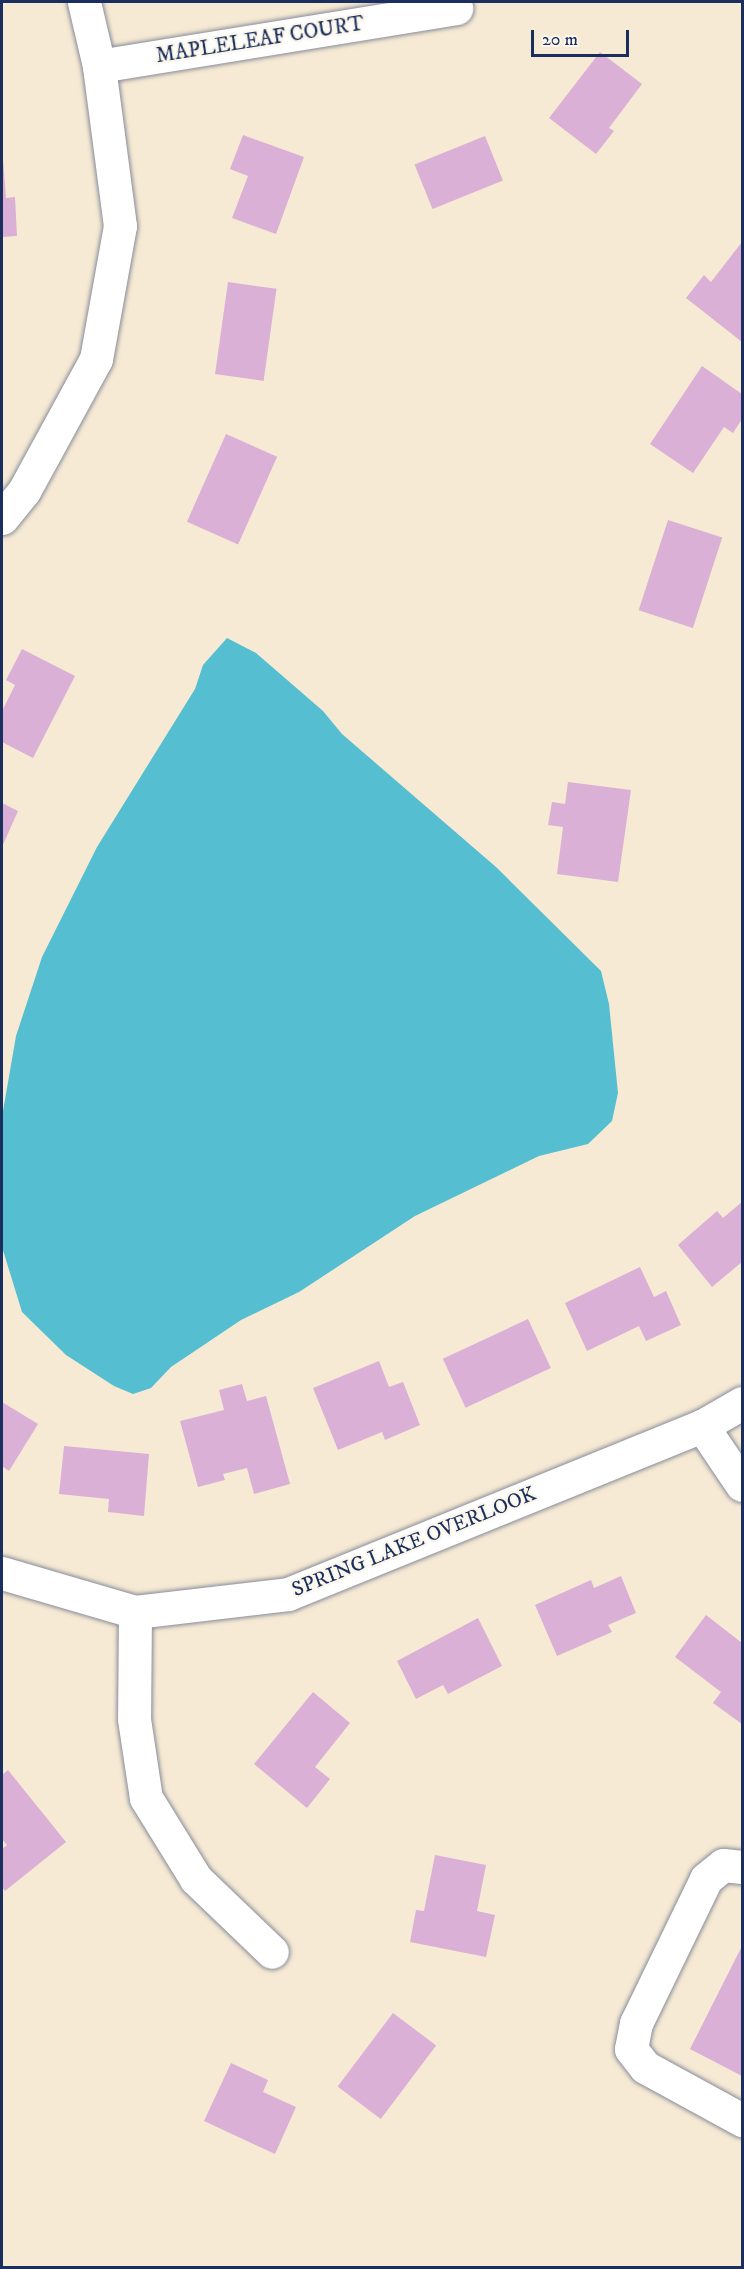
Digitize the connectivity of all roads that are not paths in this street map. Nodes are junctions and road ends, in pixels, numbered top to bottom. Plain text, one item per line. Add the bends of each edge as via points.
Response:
1 (84, 2) edge
2 (456, 8) dead end
3 (99, 66) junction
4 (2, 518) edge
5 (742, 1403) edge
6 (702, 1426) junction
7 (742, 1485) edge
8 (2, 1573) edge
9 (135, 1612) junction
10 (742, 1867) edge
11 (272, 1952) dead end
12 (742, 2120) edge

1 - 3 street
2 - 3 street, MAPLELEAF COURT
3 - 4 street via 120,226 96,359 24,491
5 - 6 street, SPRING LAKE OVERLOOK
6 - 7 street
6 - 9 street, SPRING LAKE OVERLOOK via 288,1594
8 - 9 street, SPRING LAKE OVERLOOK
9 - 11 street via 134,1719 146,1798 196,1879
10 - 12 street via 723,1865 706,1879 636,2023 631,2049 645,2067

